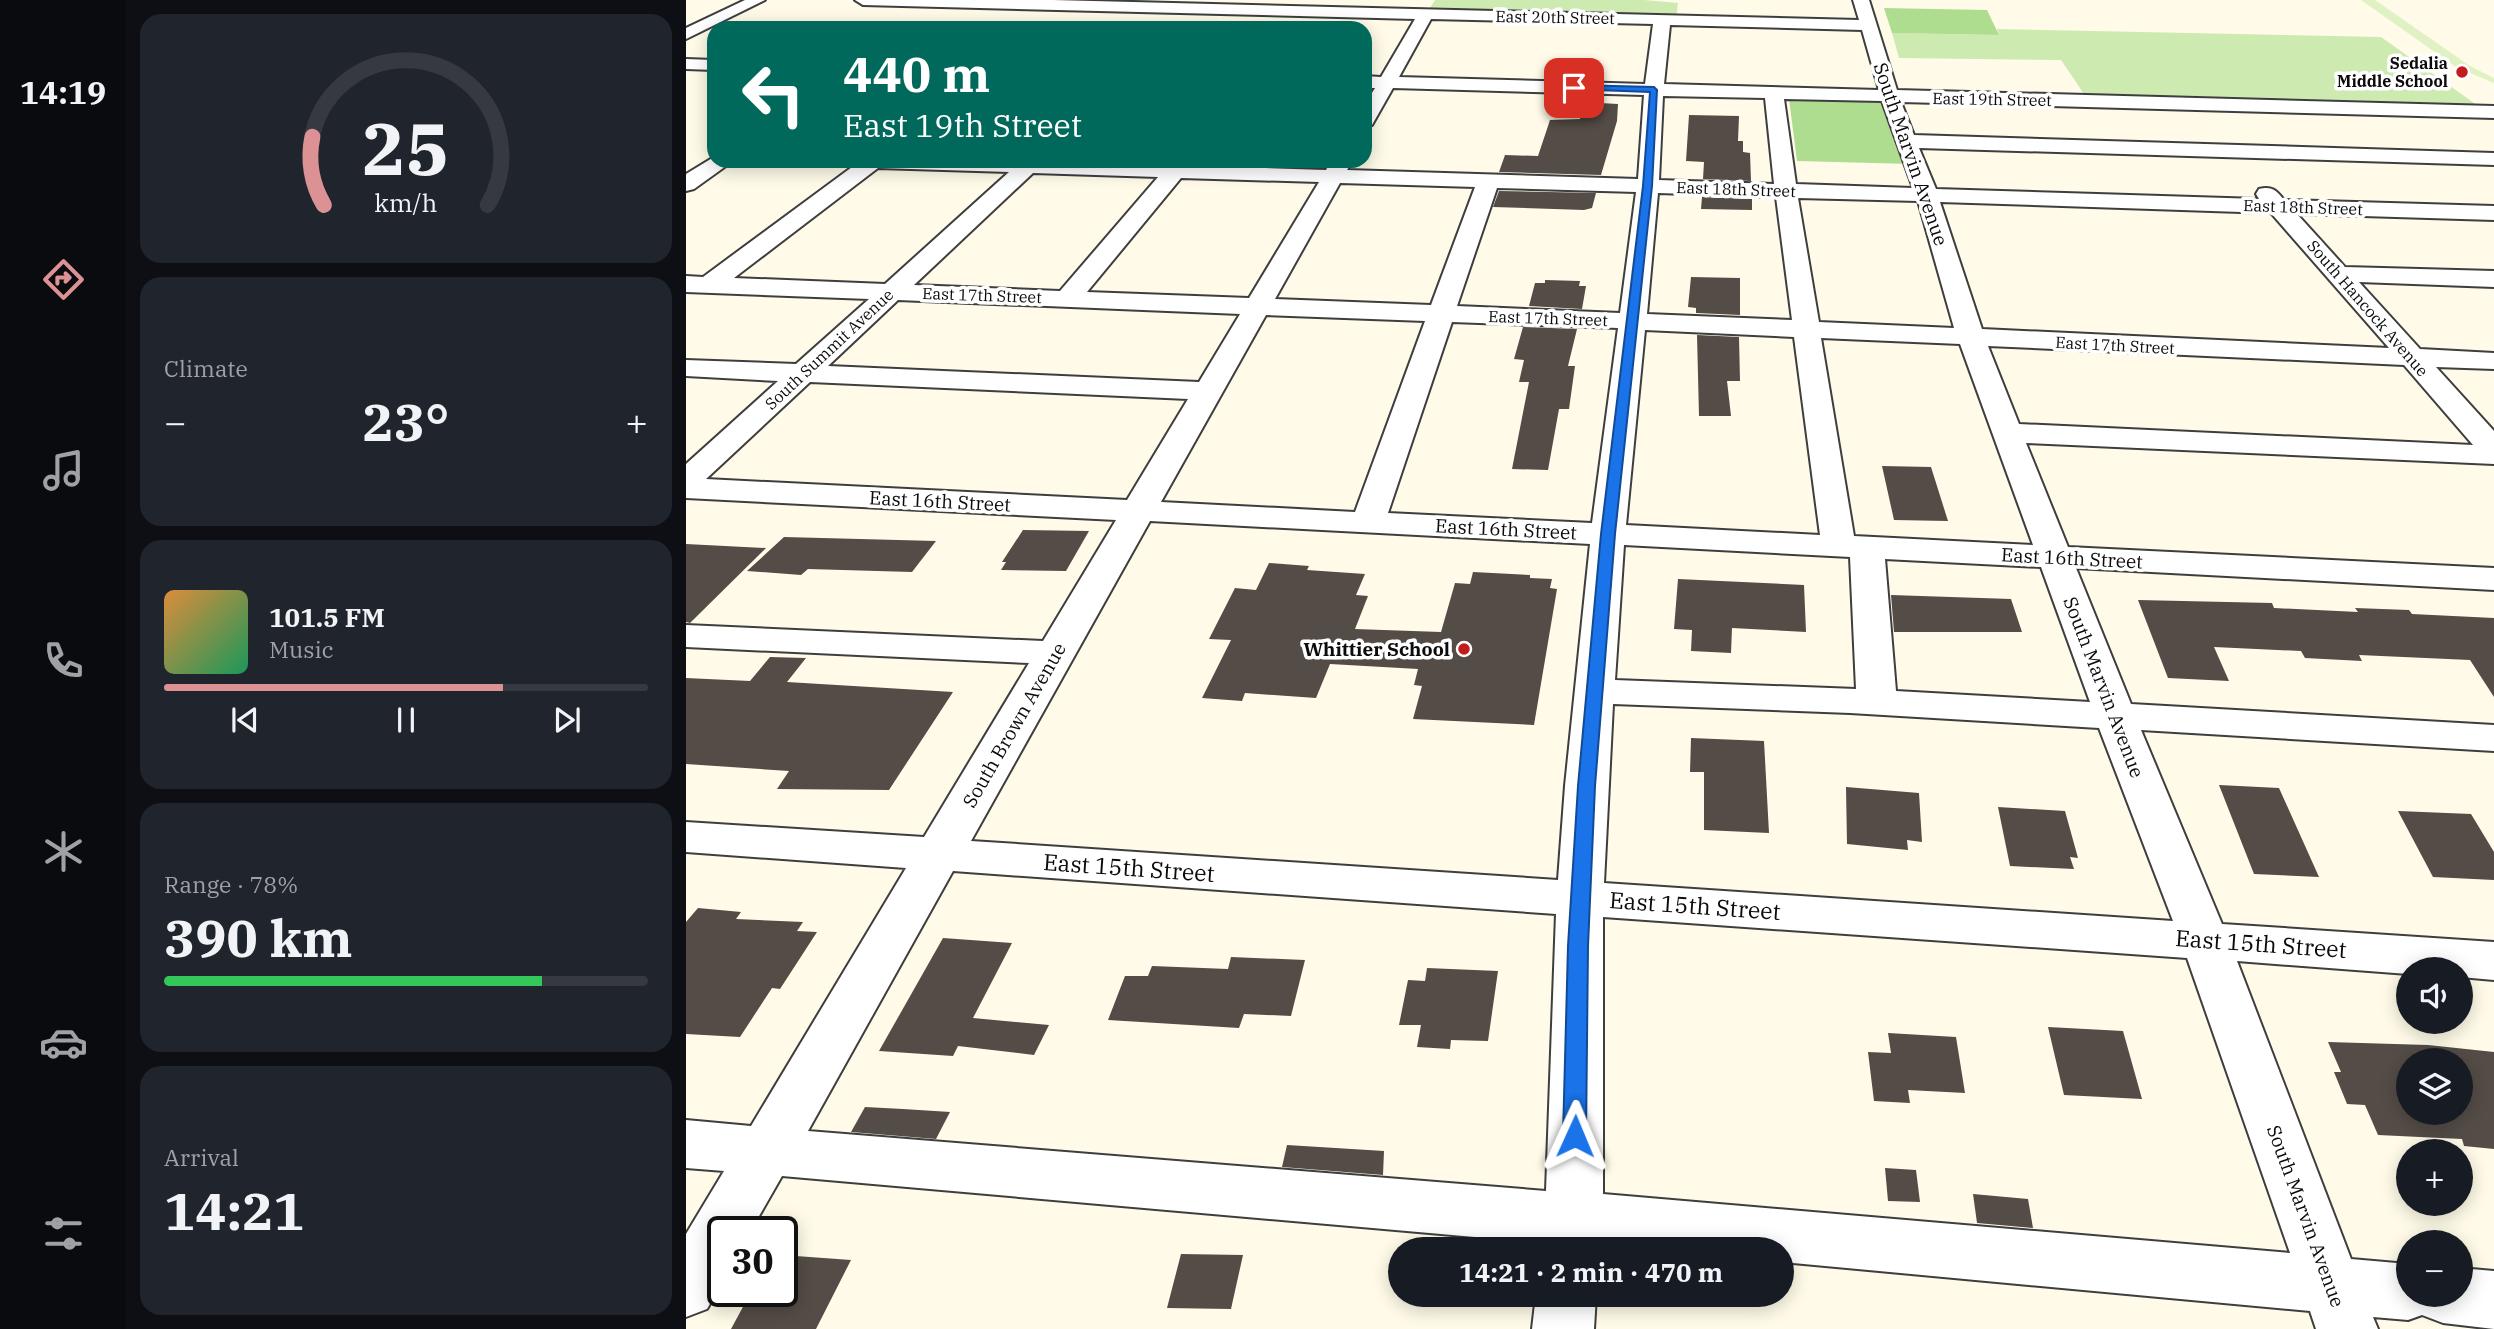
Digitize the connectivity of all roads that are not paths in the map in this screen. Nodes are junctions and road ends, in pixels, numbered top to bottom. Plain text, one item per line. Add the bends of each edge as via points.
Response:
1 (757, 0) edge
2 (863, 0) edge
3 (980, 1) edge
4 (1200, 8) junction
5 (1866, 12) edge
6 (1426, 14) junction
7 (1662, 20) junction
8 (713, 21) edge
9 (949, 21) edge
10 (1187, 21) edge
11 (707, 24) edge
12 (686, 34) edge
13 (686, 64) edge
14 (707, 65) edge
15 (1372, 82) edge
16 (1387, 82) junction
17 (1654, 90) junction
18 (1774, 94) junction
19 (1890, 97) junction
20 (2187, 104) junction
21 (1372, 109) edge
22 (2491, 114) edge
23 (1907, 141) junction
24 (2230, 151) junction
25 (2494, 159) edge
26 (711, 168) edge
27 (864, 168) edge
28 (1027, 168) edge
29 (1113, 168) edge
30 (1338, 169) edge
31 (1175, 171) junction
32 (1488, 181) junction
33 (686, 184) edge
34 (1648, 186) junction
35 (1786, 191) junction
36 (1927, 195) junction
37 (2278, 206) junction
38 (2494, 213) edge
39 (2338, 274) junction
40 (2494, 279) edge
41 (697, 284) edge
42 (892, 292) junction
43 (1067, 299) junction
44 (1258, 306) junction
45 (1441, 313) junction
46 (1631, 321) junction
47 (1807, 329) junction
48 (1971, 338) junction
49 (2412, 357) junction
50 (2494, 361) edge
51 (686, 368) edge
52 (803, 373) junction
53 (1209, 391) junction
54 (2007, 433) junction
55 (2494, 453) edge
56 (686, 481) edge
57 (686, 488) edge
58 (1139, 511) junction
59 (1368, 522) junction
60 (1608, 534) junction
61 (1853, 548) junction
62 (2053, 557) junction
63 (2494, 579) edge
64 (686, 636) edge
65 (1056, 653) junction
66 (1595, 691) junction
67 (1877, 702) junction
68 (2115, 716) junction
69 (2494, 738) edge
70 (686, 837) edge
71 (938, 854) junction
72 (1581, 897) junction
73 (2204, 939) junction
74 (2494, 961) edge
75 (686, 1144) edge
76 (767, 1152) junction
77 (1572, 1234) edge
78 (686, 1289) edge
79 (2396, 1295) edge
80 (2473, 1298) edge
81 (2494, 1300) edge
82 (1565, 1307) edge
83 (2339, 1307) edge
84 (1563, 1329) edge

1 - 8 street
2 - 3 street, East 20th Street
3 - 4 street, East 20th Street
3 - 9 street
4 - 6 street, East 20th Street
4 - 10 street
5 - 7 street, East 20th Street
5 - 19 street, South Marvin Avenue
6 - 7 street, East 20th Street
6 - 16 street
7 - 17 street
11 - 12 street
13 - 14 street
15 - 16 street, East 19th Street
16 - 17 street, East 19th Street
16 - 21 street
17 - 18 street, East 19th Street
17 - 34 street
18 - 19 street, East 19th Street
18 - 35 street
19 - 20 street, East 19th Street
19 - 23 street, South Marvin Avenue
20 - 22 street, East 19th Street
20 - 24 street, South Hancock Avenue
23 - 24 street
23 - 36 street, South Marvin Avenue
24 - 25 street
24 - 37 street, South Hancock Avenue
26 - 33 street
27 - 41 street
28 - 42 street, South Summit Avenue
29 - 31 street, East 18th Street
30 - 31 street, East 18th Street
30 - 32 street, East 18th Street
30 - 44 street, South Brown Avenue
31 - 43 street
32 - 34 street, East 18th Street
32 - 45 street
34 - 35 street, East 18th Street
34 - 46 street
35 - 36 street, East 18th Street
35 - 47 street
36 - 37 street, East 18th Street
36 - 48 street, South Marvin Avenue
37 - 38 street, East 18th Street
37 - 39 street, South Hancock Avenue
39 - 40 street
39 - 49 street, South Hancock Avenue
41 - 42 street, East 17th Street
42 - 43 street, East 17th Street
42 - 52 street, South Summit Avenue
43 - 44 street, East 17th Street
44 - 45 street, East 17th Street
44 - 53 street, South Brown Avenue
45 - 46 street, East 17th Street
45 - 59 street
46 - 47 street, East 17th Street
46 - 60 street
47 - 48 street, East 17th Street
47 - 61 street
48 - 49 street, East 17th Street
48 - 54 street, South Marvin Avenue
49 - 50 street, East 17th Street
49 - 55 street, South Hancock Avenue
51 - 52 street
52 - 53 street
52 - 56 street, South Summit Avenue
53 - 58 street, South Brown Avenue
54 - 55 street
54 - 62 street, South Marvin Avenue
57 - 58 street, East 16th Street
58 - 59 street, East 16th Street
58 - 65 street, South Brown Avenue
59 - 60 street, East 16th Street
60 - 61 street, East 16th Street
60 - 66 street
61 - 62 street, East 16th Street
61 - 67 street
62 - 63 street, East 16th Street
62 - 68 street, South Marvin Avenue
64 - 65 street
65 - 71 street, South Brown Avenue
66 - 67 street
66 - 72 street
67 - 68 street
68 - 69 street
68 - 73 street, South Marvin Avenue
70 - 71 street, East 15th Street
71 - 72 street, East 15th Street
71 - 76 street, South Brown Avenue
72 - 73 street, East 15th Street
72 - 77 street
73 - 74 street, East 15th Street
73 - 83 street, South Marvin Avenue
75 - 76 street
76 - 77 street via 1503,1215
76 - 78 street, South Brown Avenue
77 - 83 street
79 - 83 street
80 - 81 street
82 - 84 street

